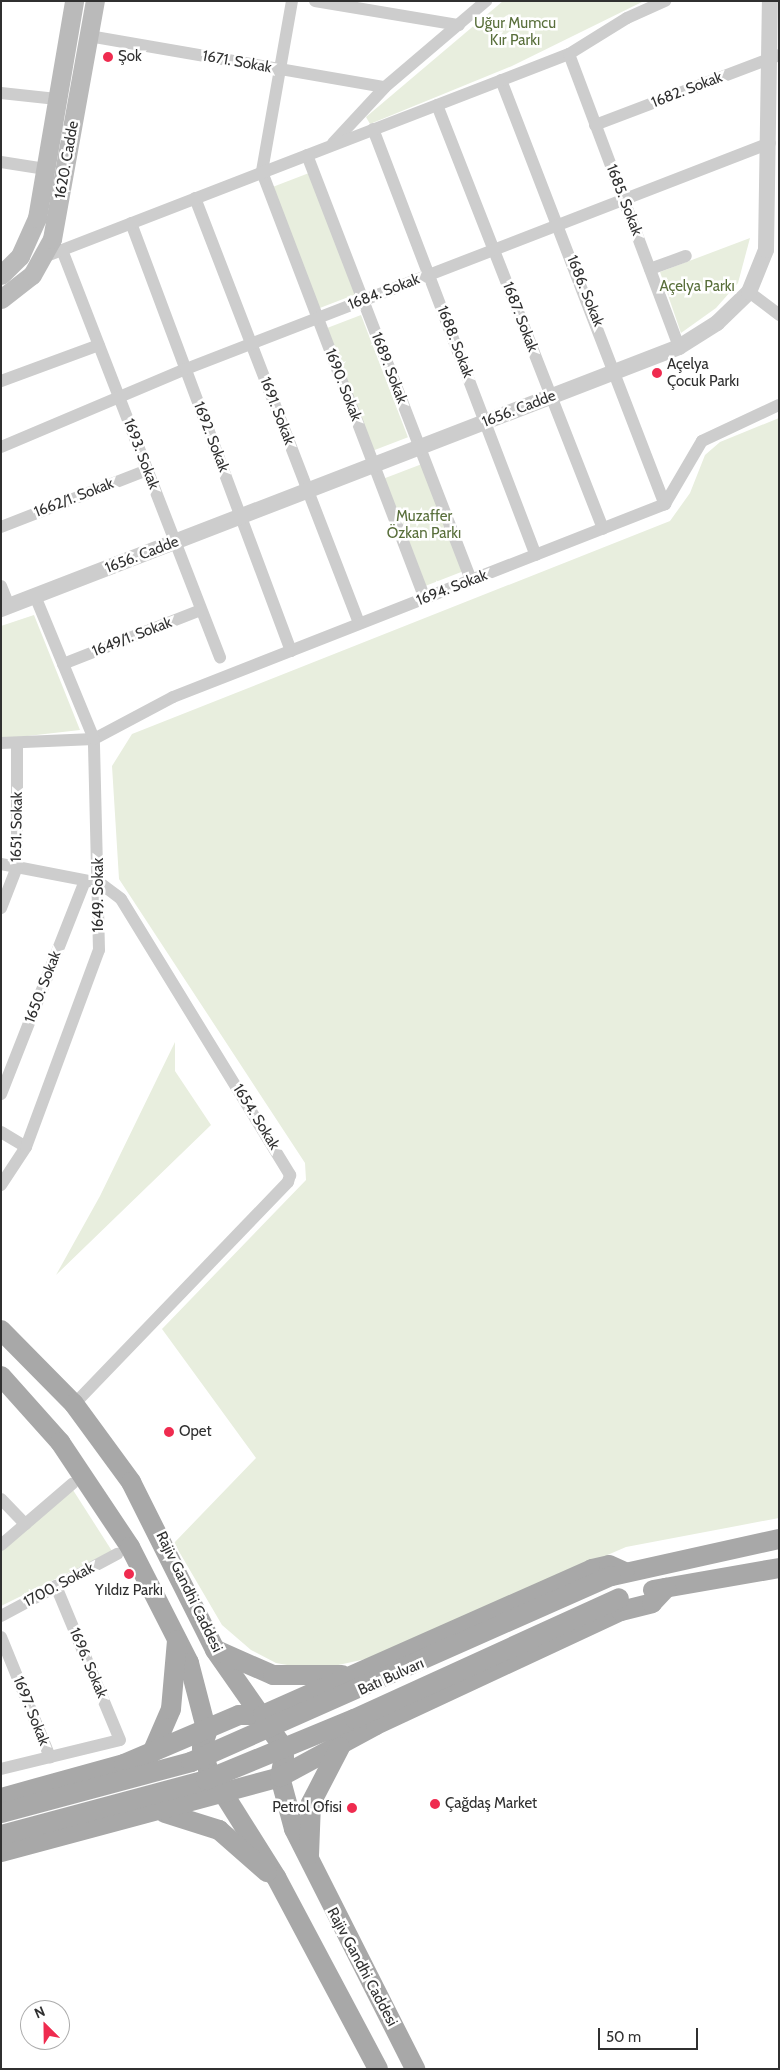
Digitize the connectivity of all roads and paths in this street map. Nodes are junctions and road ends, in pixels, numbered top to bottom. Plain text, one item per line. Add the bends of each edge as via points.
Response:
1 (74, 1) edge
2 (95, 1) edge
3 (292, 1) edge
4 (315, 1) edge
5 (486, 1) edge
6 (666, 1) edge
7 (770, 1) edge
8 (458, 25) junction
9 (88, 36) junction
10 (568, 54) junction
11 (774, 56) edge
12 (280, 69) junction
13 (501, 80) junction
14 (385, 87) junction
15 (1, 93) edge
16 (57, 99) junction
17 (437, 104) junction
18 (596, 125) junction
19 (373, 129) junction
20 (770, 143) junction
21 (331, 145) junction
22 (307, 155) junction
23 (1, 162) edge
24 (45, 169) junction
25 (262, 172) junction
26 (195, 198) junction
27 (623, 199) junction
28 (131, 223) junction
29 (558, 224) junction
30 (774, 230) edge
31 (62, 250) junction
32 (494, 250) junction
33 (686, 256) dead end
34 (44, 257) junction
35 (650, 269) junction
36 (1, 275) edge
37 (429, 275) junction
38 (749, 292) junction
39 (1, 299) edge
40 (363, 300) junction
41 (779, 315) edge
42 (318, 318) junction
43 (251, 344) junction
44 (99, 345) junction
45 (679, 347) junction
46 (186, 369) junction
47 (616, 371) junction
48 (1, 382) edge
49 (551, 396) junction
50 (120, 398) junction
51 (779, 405) edge
52 (485, 422) junction
53 (1, 447) edge
54 (420, 447) junction
55 (374, 465) junction
56 (147, 470) junction
57 (308, 491) junction
58 (666, 504) junction
59 (241, 516) junction
60 (1, 527) edge
61 (602, 529) junction
62 (175, 542) junction
63 (536, 555) junction
64 (471, 581) junction
65 (1, 586) edge
66 (35, 596) junction
67 (425, 598) junction
68 (5, 608) edge
69 (201, 610) junction
70 (359, 624) junction
71 (291, 651) junction
72 (220, 657) dead end
73 (63, 664) junction
74 (94, 739) junction
75 (1, 743) edge
76 (17, 743) junction
77 (1, 864) edge
78 (17, 867) junction
79 (85, 880) junction
80 (100, 884) junction
81 (1, 908) edge
82 (1, 1094) edge
83 (1, 1132) edge
84 (26, 1147) junction
85 (1, 1185) edge
86 (1, 1330) edge
87 (1, 1376) edge
88 (74, 1404) junction
89 (72, 1484) dead end
90 (1, 1499) edge
91 (25, 1524) junction
92 (779, 1539) edge
93 (1, 1545) edge
94 (117, 1554) dead end
95 (779, 1568) edge
96 (618, 1574) junction
97 (56, 1586) junction
98 (666, 1588) junction
99 (1, 1616) edge
100 (1, 1636) edge
101 (177, 1640) junction
102 (215, 1650) junction
103 (354, 1675) junction
104 (263, 1715) junction
105 (207, 1732) junction
106 (342, 1744) junction
107 (152, 1753) junction
108 (50, 1757) junction
109 (1, 1769) edge
110 (280, 1777) junction
111 (228, 1794) junction
112 (1, 1798) edge
113 (158, 1812) junction
114 (1, 1813) edge
115 (1, 1835) edge
116 (1, 1852) edge
117 (309, 1864) junction
118 (276, 1877) junction
119 (378, 2069) edge
120 (415, 2069) edge

1 - 16 main road, 1620. Cadde
2 - 9 main road, 1620. Cadde
3 - 12 street
4 - 8 street
5 - 8 street
6 - 10 street via 627,18
7 - 11 street, 1656. Cadde
8 - 14 street
9 - 12 street, 1671. Sokak
9 - 34 main road, 1620. Cadde via 56,228
10 - 13 street
10 - 18 street, 1685. Sokak
11 - 18 street, 1682. Sokak
11 - 20 street, 1656. Cadde
12 - 14 street, 1671. Sokak
12 - 25 street
13 - 17 street
13 - 29 street, 1686. Sokak
14 - 21 street
15 - 16 street
16 - 24 main road, 1620. Cadde
17 - 19 street
17 - 32 street, 1687. Sokak
18 - 27 street, 1685. Sokak
19 - 21 street
19 - 37 street, 1688. Sokak
20 - 27 street, 1684. Sokak
20 - 30 street, 1656. Cadde
21 - 22 street
22 - 25 street
22 - 40 street, 1689. Sokak
23 - 24 street
24 - 36 main road, 1620. Cadde via 31,233 20,256
25 - 26 street
25 - 42 street, 1690. Sokak
26 - 28 street
26 - 43 street, 1691. Sokak
27 - 29 street, 1684. Sokak
27 - 35 street, 1685. Sokak
28 - 31 street
28 - 46 street, 1692. Sokak
29 - 32 street, 1684. Sokak
29 - 47 street, 1686. Sokak
30 - 38 street, 1656. Cadde via 763,264
31 - 34 street
31 - 44 street, 1693. Sokak
32 - 37 street, 1684. Sokak
32 - 49 street, 1687. Sokak
33 - 35 street
34 - 39 main road, 1620. Cadde via 32,275
35 - 45 street, 1685. Sokak
37 - 40 street, 1684. Sokak
37 - 52 street, 1688. Sokak
38 - 41 street
38 - 45 street, 1656. Cadde via 717,323
40 - 42 street, 1684. Sokak
40 - 54 street, 1689. Sokak
42 - 43 street, 1684. Sokak
42 - 55 street, 1690. Sokak
43 - 46 street, 1684. Sokak
43 - 57 street, 1691. Sokak
44 - 48 street
44 - 50 street, 1693. Sokak
45 - 47 street, 1656. Cadde
46 - 50 street, 1684. Sokak
46 - 59 street, 1692. Sokak
47 - 49 street, 1656. Cadde
47 - 58 street, 1686. Sokak
49 - 52 street, 1656. Cadde
49 - 61 street, 1687. Sokak
50 - 53 street, 1684. Sokak
50 - 56 street, 1693. Sokak
51 - 58 street via 702,441
52 - 54 street, 1656. Cadde
52 - 63 street, 1688. Sokak
54 - 55 street, 1656. Cadde
54 - 64 street, 1689. Sokak
55 - 57 street, 1656. Cadde
55 - 67 street, 1690. Sokak
56 - 60 street, 1662/1. Sokak
56 - 62 street, 1693. Sokak
57 - 59 street, 1656. Cadde
57 - 70 street, 1691. Sokak
58 - 61 street, 1694. Sokak
59 - 62 street, 1656. Cadde
59 - 71 street, 1692. Sokak
61 - 63 street, 1694. Sokak
62 - 66 street, 1656. Cadde
62 - 69 street, 1693. Sokak
63 - 64 street, 1694. Sokak
64 - 67 street, 1694. Sokak
65 - 68 street
66 - 68 street, 1656. Cadde
66 - 73 street, 1649. Sokak
67 - 70 street, 1694. Sokak
69 - 72 street, 1693. Sokak
69 - 73 street, 1649/1. Sokak
70 - 71 street, 1694. Sokak
71 - 74 street, 1694. Sokak via 173,697
73 - 74 street, 1649. Sokak
74 - 76 street
74 - 80 street, 1649. Sokak
75 - 76 street
76 - 78 street, 1651. Sokak
77 - 78 street, 1654. Sokak
78 - 79 street, 1654. Sokak
78 - 81 street, 1651. Sokak
79 - 80 street, 1654. Sokak
79 - 82 street, 1650. Sokak
80 - 84 street, 1649. Sokak via 97,962
80 - 88 street, 1654. Sokak via 121,899 290,1175 288,1182
83 - 84 street
84 - 85 street, 1649. Sokak
86 - 88 main road, Rajiv Gandhi Caddesi
87 - 101 main road, Rajiv Gandhi Caddesi via 60,1442 95,1490
88 - 102 main road, Rajiv Gandhi Caddesi via 131,1482
89 - 91 street
90 - 91 street
91 - 93 street
92 - 96 main road, Batı Bulvarı
94 - 97 street, 1700. Sokak
95 - 98 main road, Batı Bulvarı
96 - 103 main road via 610,1565 592,1569
96 - 114 main road, Batı Bulvarı, bridge via 192,1762
97 - 99 street, 1700. Sokak
97 - 108 street, 1696. Sokak via 120,1740
98 - 106 main road via 652,1603 621,1611
98 - 115 main road, Batı Bulvarı, bridge via 619,1598 354,1719 206,1780
100 - 108 street, 1697. Sokak
101 - 105 main road, Rajiv Gandhi Caddesi via 189,1663
101 - 107 main road via 172,1710
102 - 103 main road via 273,1675
102 - 104 main road, Rajiv Gandhi Caddesi
103 - 104 main road
104 - 105 main road via 239,1715
104 - 110 main road, Rajiv Gandhi Caddesi via 284,1757
105 - 107 main road
105 - 111 main road, Rajiv Gandhi Caddesi via 202,1748 208,1769
106 - 110 main road
106 - 117 main road via 311,1803
107 - 112 main road
108 - 109 street
110 - 111 main road
110 - 117 main road, Rajiv Gandhi Caddesi
111 - 113 main road
111 - 118 main road, Rajiv Gandhi Caddesi
113 - 116 main road
113 - 118 main road via 219,1830
117 - 120 main road, Rajiv Gandhi Caddesi
118 - 119 main road, Rajiv Gandhi Caddesi

